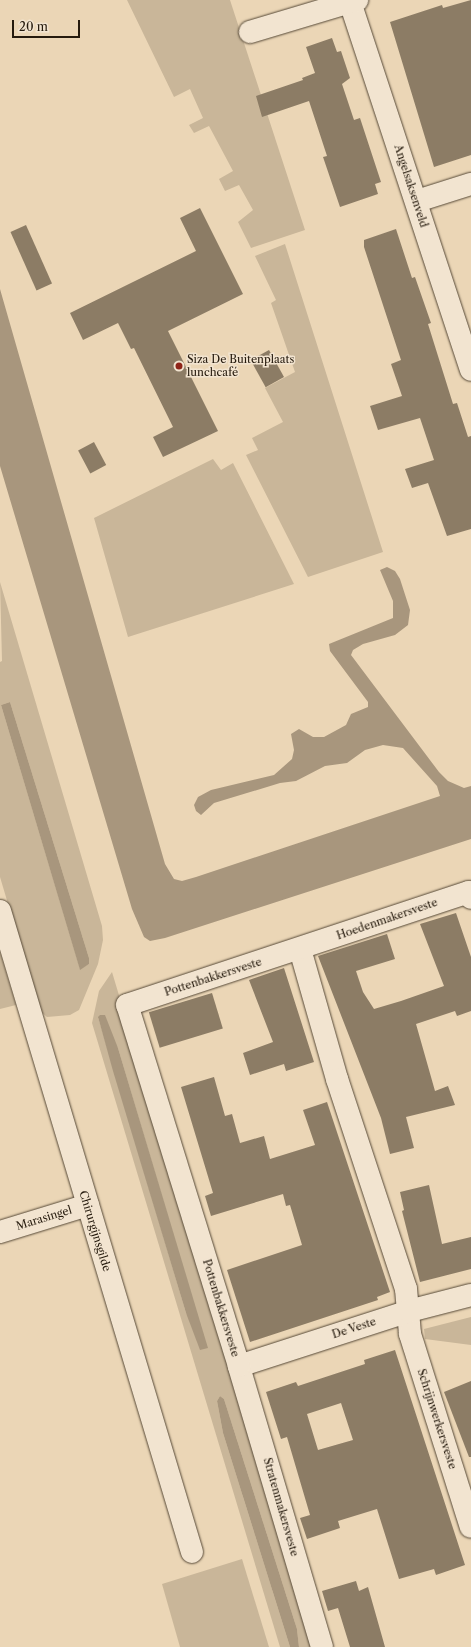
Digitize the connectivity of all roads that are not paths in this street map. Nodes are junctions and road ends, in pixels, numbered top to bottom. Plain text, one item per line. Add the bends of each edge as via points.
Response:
1 (354, 1) edge
2 (250, 32) dead end
3 (471, 184) edge
4 (417, 201) junction
5 (471, 370) edge
6 (470, 894) edge
7 (0, 911) edge
8 (300, 949) junction
9 (88, 1205) junction
10 (0, 1232) edge
11 (471, 1295) edge
12 (409, 1310) junction
13 (239, 1366) junction
14 (471, 1527) edge
15 (192, 1552) dead end
16 (322, 1647) edge

1 - 2 street
1 - 4 street, Angelsaksenveld
3 - 4 street
4 - 5 street, Angelsaksenveld
6 - 8 street, Hoedenmakersveste
7 - 9 street, Chirurgijnsgilde
8 - 12 street via 337,1079 406,1289
8 - 13 street, Pottenbakkersveste via 127,1005
9 - 10 street, Marasingel
9 - 15 street, Chirurgijnsgilde
11 - 12 street, De Veste
12 - 13 street, De Veste
12 - 14 street, Schrijnwerkersveste via 410,1334
13 - 16 street, Stratenmakersveste

